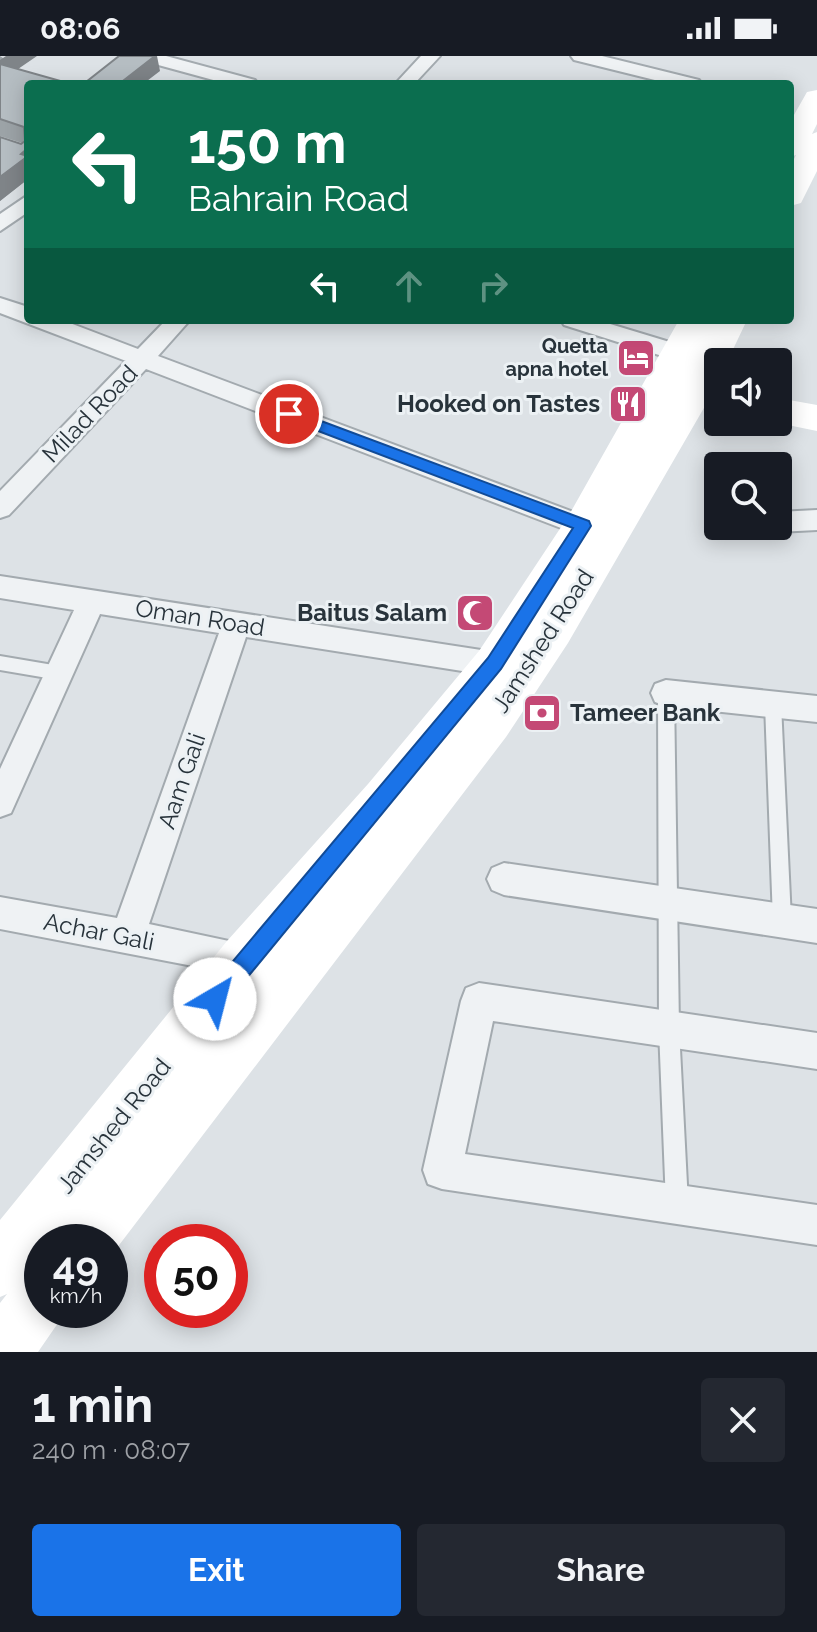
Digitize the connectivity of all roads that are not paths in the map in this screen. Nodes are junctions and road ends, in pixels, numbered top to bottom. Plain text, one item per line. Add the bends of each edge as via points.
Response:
1 (146, 56) edge
2 (431, 56) edge
3 (580, 56) edge
4 (188, 61) edge
5 (162, 80) edge
6 (238, 80) edge
7 (408, 80) edge
8 (677, 80) edge
9 (808, 115) edge
10 (794, 141) edge
11 (794, 179) edge
12 (24, 204) edge
13 (0, 225) edge
14 (0, 305) edge
15 (24, 314) edge
16 (51, 324) edge
17 (175, 324) edge
18 (580, 324) edge
19 (696, 324) edge
20 (727, 324) edge
21 (143, 359) junction
22 (693, 377) edge
23 (792, 402) edge
24 (792, 412) edge
25 (816, 415) edge
26 (0, 508) edge
27 (817, 520) edge
28 (792, 521) edge
29 (583, 526) junction
30 (0, 587) edge
31 (92, 601) junction
32 (236, 624) junction
33 (0, 663) edge
34 (494, 664) junction
35 (59, 673) junction
36 (666, 693) joint
37 (773, 704) junction
38 (817, 709) edge
39 (8, 768) edge
40 (0, 803) edge
41 (504, 879) dead end
42 (667, 903) junction
43 (0, 913) edge
44 (782, 920) junction
45 (817, 926) edge
46 (127, 938) junction
47 (245, 959) junction
48 (669, 1029) junction
49 (817, 1051) edge
50 (677, 1204) junction
51 (99, 1224) edge
52 (817, 1225) edge
53 (0, 1267) edge
54 (24, 1321) edge
55 (0, 1352) edge

1 - 4 street
2 - 7 street
3 - 8 street
4 - 5 street
4 - 6 street
9 - 10 main road
9 - 11 main road
12 - 13 street
14 - 15 street
16 - 21 street
17 - 21 street, Milad Road
18 - 22 street
19 - 22 main road, Jamshed Road
20 - 22 main road, Jamshed Road
21 - 26 street, Milad Road
21 - 29 street
22 - 29 main road, Jamshed Road
22 - 51 main road, Jamshed Road via 553,631 490,723
23 - 25 main road
24 - 25 main road
27 - 28 street
29 - 34 main road, Jamshed Road
30 - 31 street, Oman Road
31 - 32 street, Oman Road
31 - 35 street
32 - 34 street, Oman Road
32 - 46 street, Aam Gali
33 - 35 lane
34 - 47 main road, Jamshed Road
35 - 39 street
36 - 37 street
36 - 42 lane
37 - 38 street
37 - 44 lane
39 - 40 street
41 - 42 street
42 - 44 street
42 - 48 lane
43 - 46 street, Achar Gali
44 - 45 street
46 - 47 street, Achar Gali
47 - 53 main road, Jamshed Road
48 - 49 street
48 - 50 lane
48 - 50 street via 479,1001 442,1170
50 - 52 street
54 - 55 main road

